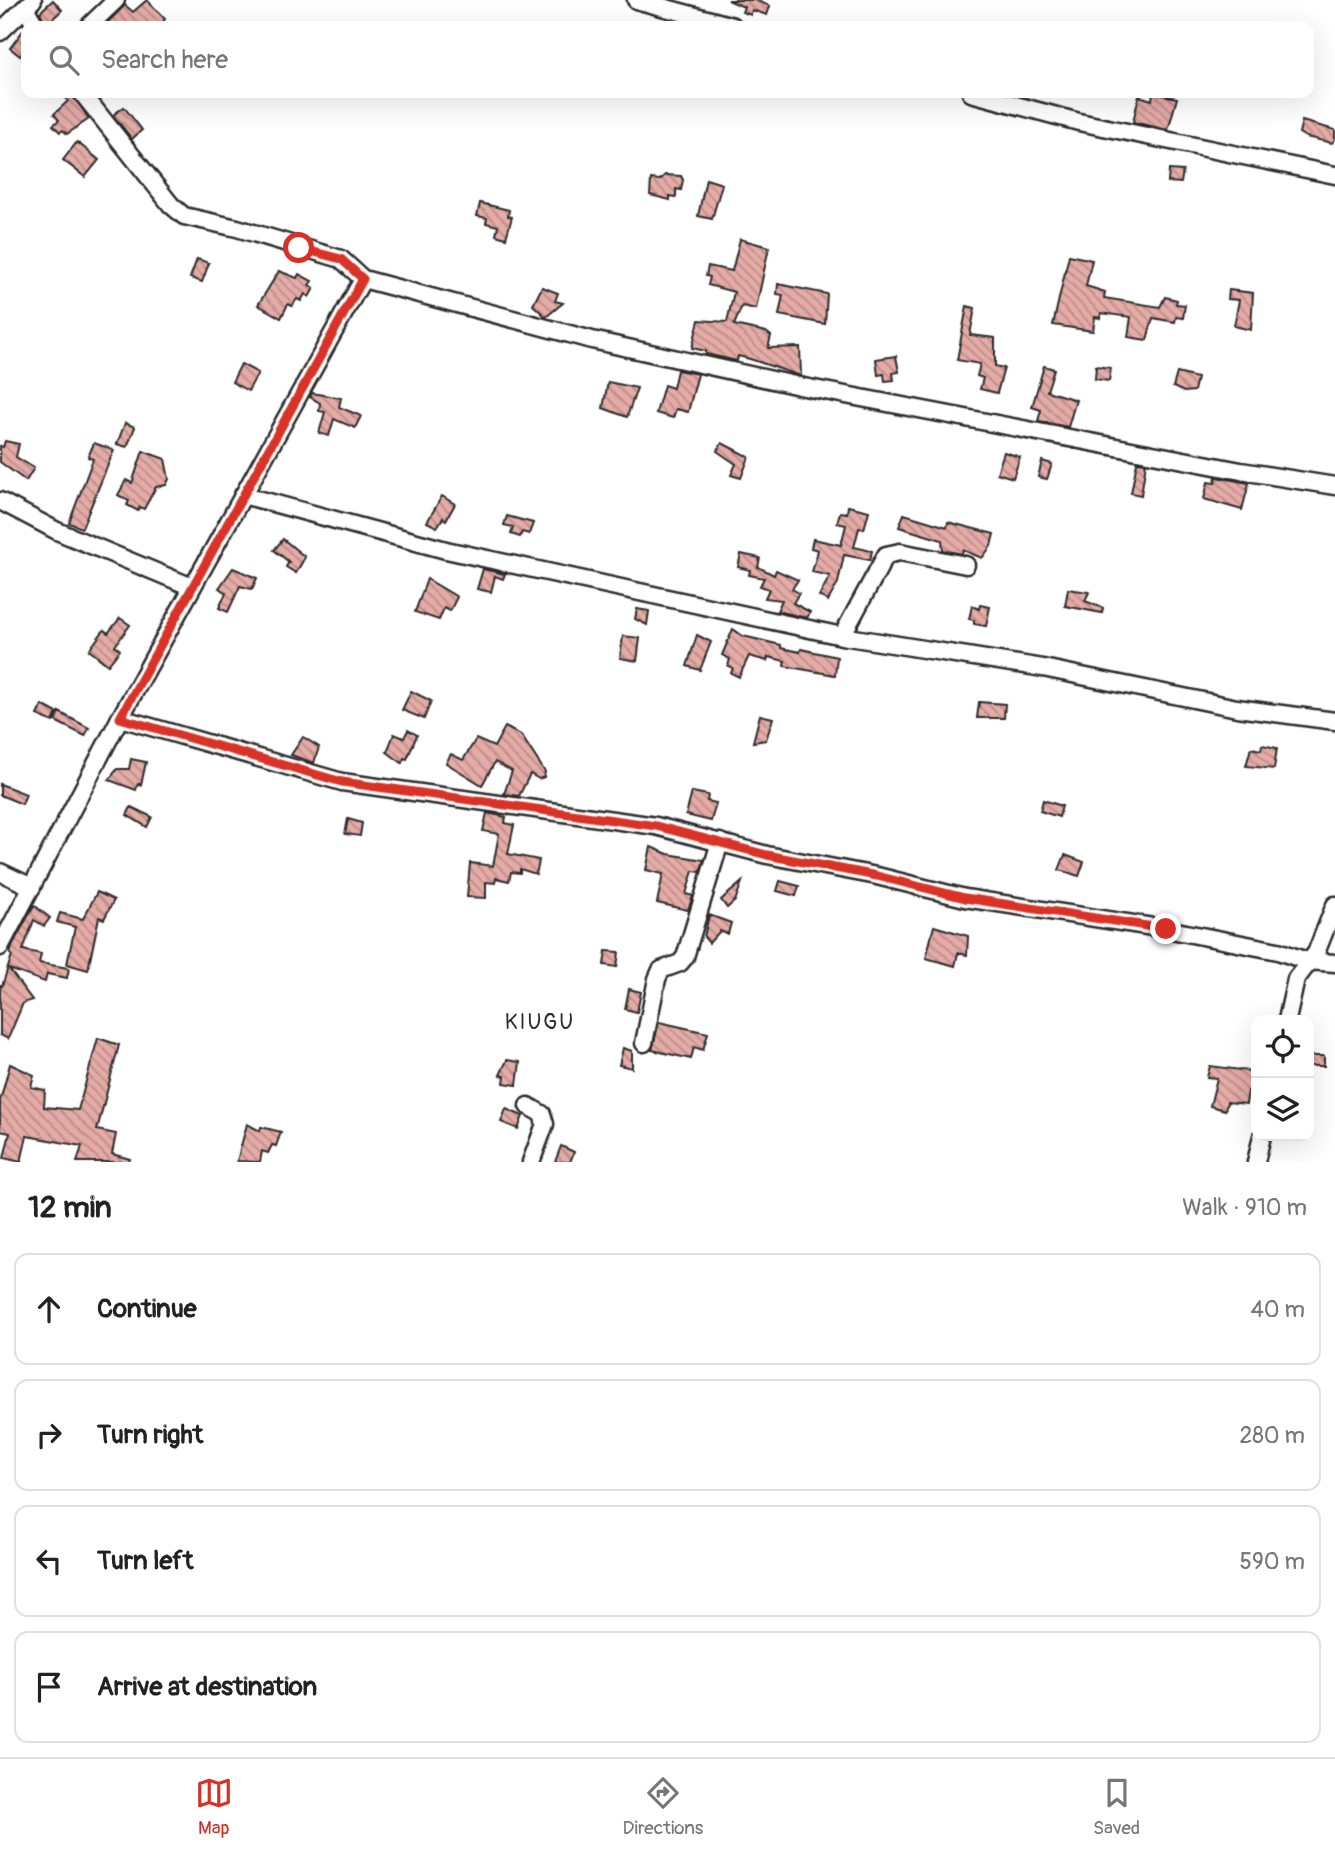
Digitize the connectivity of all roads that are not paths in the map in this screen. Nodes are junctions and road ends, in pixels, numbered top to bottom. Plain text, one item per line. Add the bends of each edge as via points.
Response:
1 (116, 0) edge
2 (636, 0) edge
3 (29, 4) edge
4 (34, 21) edge
5 (94, 21) edge
6 (714, 21) edge
7 (0, 32) edge
8 (86, 98) edge
9 (990, 98) edge
10 (1335, 175) edge
11 (363, 279) junction
12 (1335, 486) edge
13 (243, 495) junction
14 (0, 502) edge
15 (966, 565) dead end
16 (192, 587) junction
17 (842, 636) junction
18 (120, 718) junction
19 (1335, 721) edge
20 (719, 842) junction
21 (0, 872) edge
22 (32, 887) junction
23 (1335, 905) edge
24 (0, 947) edge
25 (1307, 961) junction
26 (1335, 963) edge
27 (1288, 1015) edge
28 (643, 1043) dead end
29 (528, 1105) dead end
30 (1261, 1141) edge
31 (531, 1162) edge
32 (1256, 1162) edge

1 - 5 street
2 - 6 street
3 - 4 street
3 - 7 street
8 - 11 street via 184,216 341,259
9 - 10 street via 1079,122
11 - 12 street via 592,340 804,387
11 - 13 street
13 - 16 street
13 - 17 street via 446,550
14 - 16 street
15 - 17 street via 900,552 886,555
16 - 18 street
17 - 19 street via 1043,668 1237,708
18 - 20 street via 342,782 656,826
18 - 22 street
20 - 25 street via 965,898 1166,929
20 - 28 street via 685,957 661,970 657,979
21 - 22 street
22 - 24 street
23 - 25 street via 1316,953
25 - 26 street
25 - 27 street via 1296,979
29 - 31 street via 542,1114 545,1124
30 - 32 street

